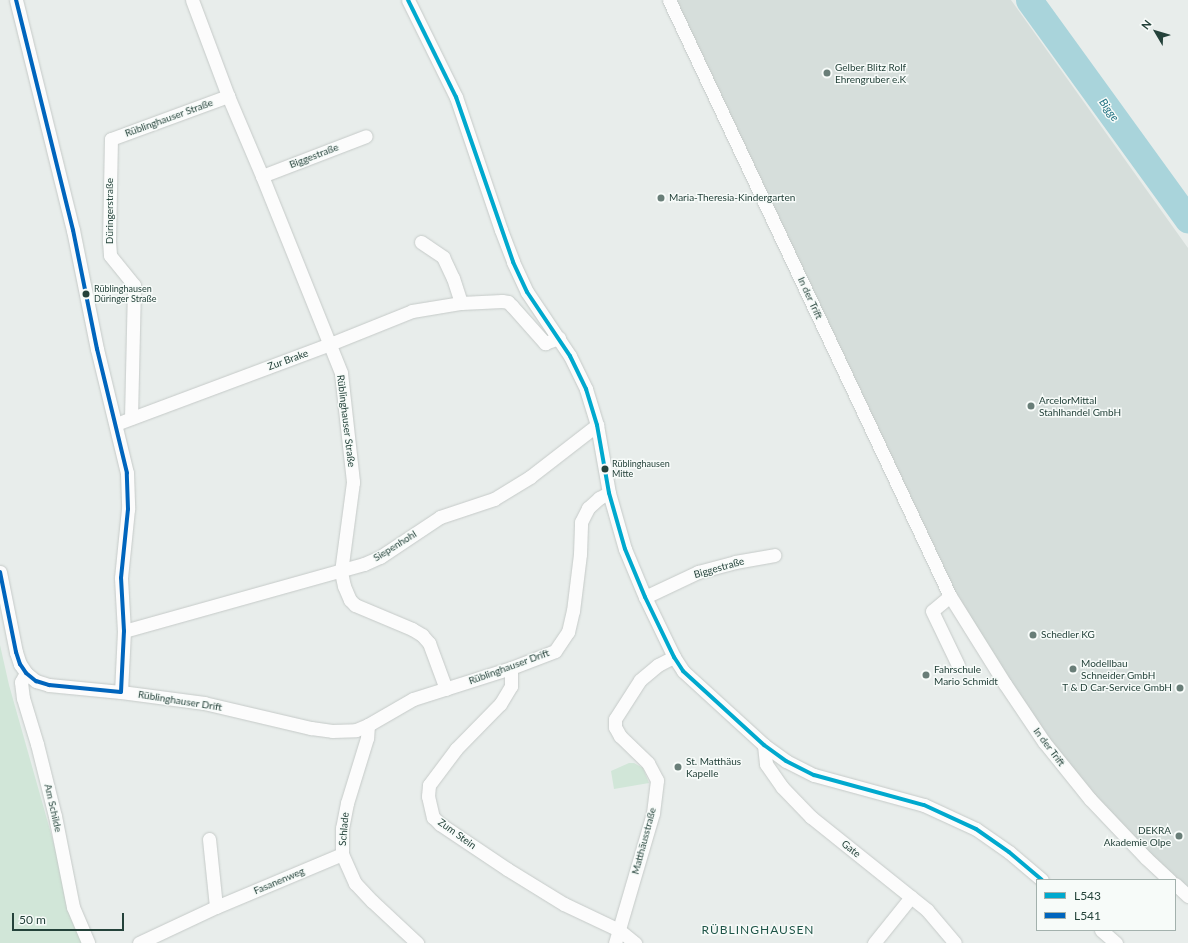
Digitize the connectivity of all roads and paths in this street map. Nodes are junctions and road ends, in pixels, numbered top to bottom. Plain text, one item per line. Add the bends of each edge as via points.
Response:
1 (16, 0) edge
2 (192, 0) edge
3 (408, 0) edge
4 (669, 0) edge
5 (228, 96) junction
6 (366, 136) dead end
7 (111, 139) joint
8 (262, 176) junction
9 (421, 242) dead end
10 (461, 303) junction
11 (559, 338) junction
12 (330, 344) junction
13 (131, 418) junction
14 (116, 424) junction
15 (597, 425) junction
16 (609, 493) junction
17 (774, 555) dead end
18 (0, 572) edge
19 (341, 572) junction
20 (950, 596) junction
21 (645, 597) junction
22 (124, 630) junction
23 (674, 656) junction
24 (958, 665) dead end
25 (511, 668) junction
26 (26, 673) junction
27 (446, 689) junction
28 (121, 692) junction
29 (368, 725) junction
30 (764, 745) junction
31 (209, 840) dead end
32 (342, 854) junction
33 (1041, 879) edge
34 (1169, 879) edge
35 (1176, 885) edge
36 (1188, 896) edge
37 (911, 897) junction
38 (216, 908) junction
39 (619, 930) junction
40 (1102, 931) edge
41 (88, 943) edge
42 (139, 943) edge
43 (417, 943) edge
44 (615, 943) edge
45 (635, 943) edge
46 (874, 943) edge
47 (955, 943) edge
48 (1116, 943) edge

1 - 14 street via 73,230 97,349
2 - 5 street, Rüblinghauser Straße
3 - 11 street via 456,97 513,262 527,292
4 - 20 street, In der Trift
5 - 7 street, Rüblinghauser Straße
5 - 8 street, Rüblinghauser Straße
6 - 8 street, Biggestraße
7 - 13 street, Düringerstraße via 110,255 134,285
8 - 12 street, Rüblinghauser Straße
9 - 10 street via 443,256
10 - 11 street, Zur Brake via 508,302 545,342
10 - 12 street, Zur Brake via 412,311
11 - 15 street via 586,389
12 - 13 street, Zur Brake
12 - 19 street, Rüblinghauser Straße via 340,373 353,482
13 - 14 street, Zur Brake
14 - 22 street via 127,473 128,509 121,578
15 - 16 street
15 - 19 street, Siepenhohl via 530,477 494,499 440,517 380,557
16 - 21 street via 625,549
16 - 25 street, Rüblinghauser Drift via 588,508 582,522 577,584 568,632 554,650
17 - 21 street, Biggestraße via 698,572
18 - 26 street via 16,652
19 - 22 street, Siepenhohl
19 - 27 street, Rüblinghauser Straße via 344,586 355,605 412,629 429,643
20 - 24 street via 932,611
20 - 34 street, In der Trift via 1044,742 1090,799
21 - 23 street
22 - 28 street
23 - 30 street via 683,671
23 - 39 street, Matthäusstraße via 640,680 615,719 615,727 620,736 648,762 657,780 653,813
25 - 27 street, Rüblinghauser Drift
25 - 39 street, Zum Stein via 511,686 504,698 456,749 429,785 428,796 434,817 440,824 507,869 564,904
26 - 28 street, Rüblinghauser Drift via 49,685
26 - 41 street, Am Schilde via 21,682 23,698 56,816 73,907
27 - 29 street, Rüblinghauser Drift via 413,699
28 - 29 street, Rüblinghauser Drift via 204,703 332,731 356,730
29 - 32 street, Schlade via 367,738 347,803 342,828
30 - 33 street via 786,762 814,775 924,805 976,829
30 - 37 street, Gate via 766,764 782,788 811,817
31 - 38 street
32 - 38 street, Fasanenweg
32 - 43 street, Schlade via 355,883
35 - 36 street
37 - 46 street
37 - 47 street, Gate via 927,910
38 - 42 street, Fasanenweg
39 - 44 street, Matthäusstraße
39 - 45 street, Zum Stein
40 - 48 street

